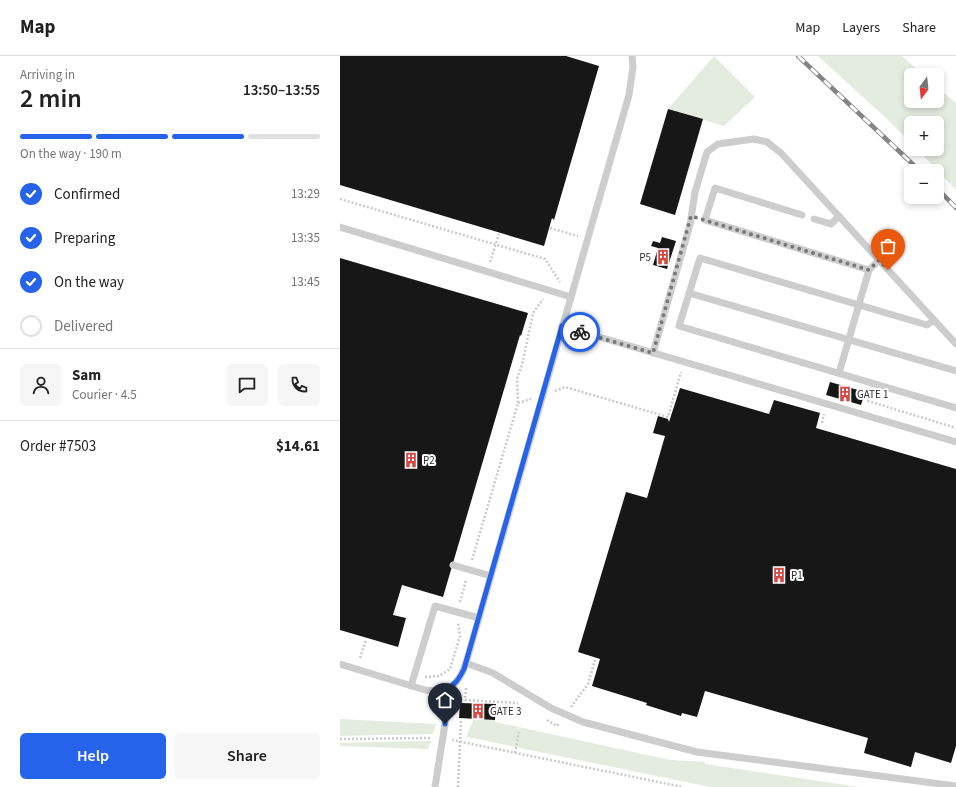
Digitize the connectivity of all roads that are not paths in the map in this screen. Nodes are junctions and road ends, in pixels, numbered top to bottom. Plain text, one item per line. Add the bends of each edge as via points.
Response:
1 (632, 56) edge
2 (802, 215) dead end
3 (691, 216) junction
4 (839, 216) junction
5 (814, 219) dead end
6 (705, 220) junction
7 (340, 227) edge
8 (879, 260) junction
9 (869, 270) junction
10 (689, 293) junction
11 (571, 297) junction
12 (858, 305) junction
13 (934, 320) junction
14 (562, 326) junction
15 (848, 340) junction
16 (956, 344) edge
17 (653, 353) junction
18 (956, 371) edge
19 (838, 373) junction
20 (956, 408) edge
21 (956, 442) edge
22 (453, 565) dead end
23 (491, 576) junction
24 (479, 618) junction
25 (466, 663) junction
26 (340, 664) edge
27 (411, 686) junction
28 (445, 690) junction
29 (956, 786) edge
30 (435, 787) edge

1 - 11 lane via 632,79
2 - 6 lane via 715,188
3 - 4 lane via 695,192 710,148 718,144 754,139 762,140 774,147
3 - 6 lane
3 - 17 lane
4 - 5 lane via 831,224
4 - 8 lane
6 - 9 lane
7 - 11 lane
8 - 9 lane
8 - 13 lane
9 - 12 lane
10 - 12 lane via 700,258
10 - 15 lane
10 - 19 lane via 680,326
11 - 14 lane
12 - 13 lane via 927,325
12 - 15 lane
13 - 16 lane
14 - 17 lane
14 - 23 lane
15 - 18 lane
15 - 19 lane
17 - 21 lane
19 - 20 lane
22 - 23 lane
23 - 24 lane
24 - 25 lane
24 - 27 lane via 435,606
25 - 28 lane via 459,680
25 - 29 lane via 493,673 565,715 673,747
26 - 27 lane
27 - 28 lane via 425,690
28 - 30 lane via 443,738

